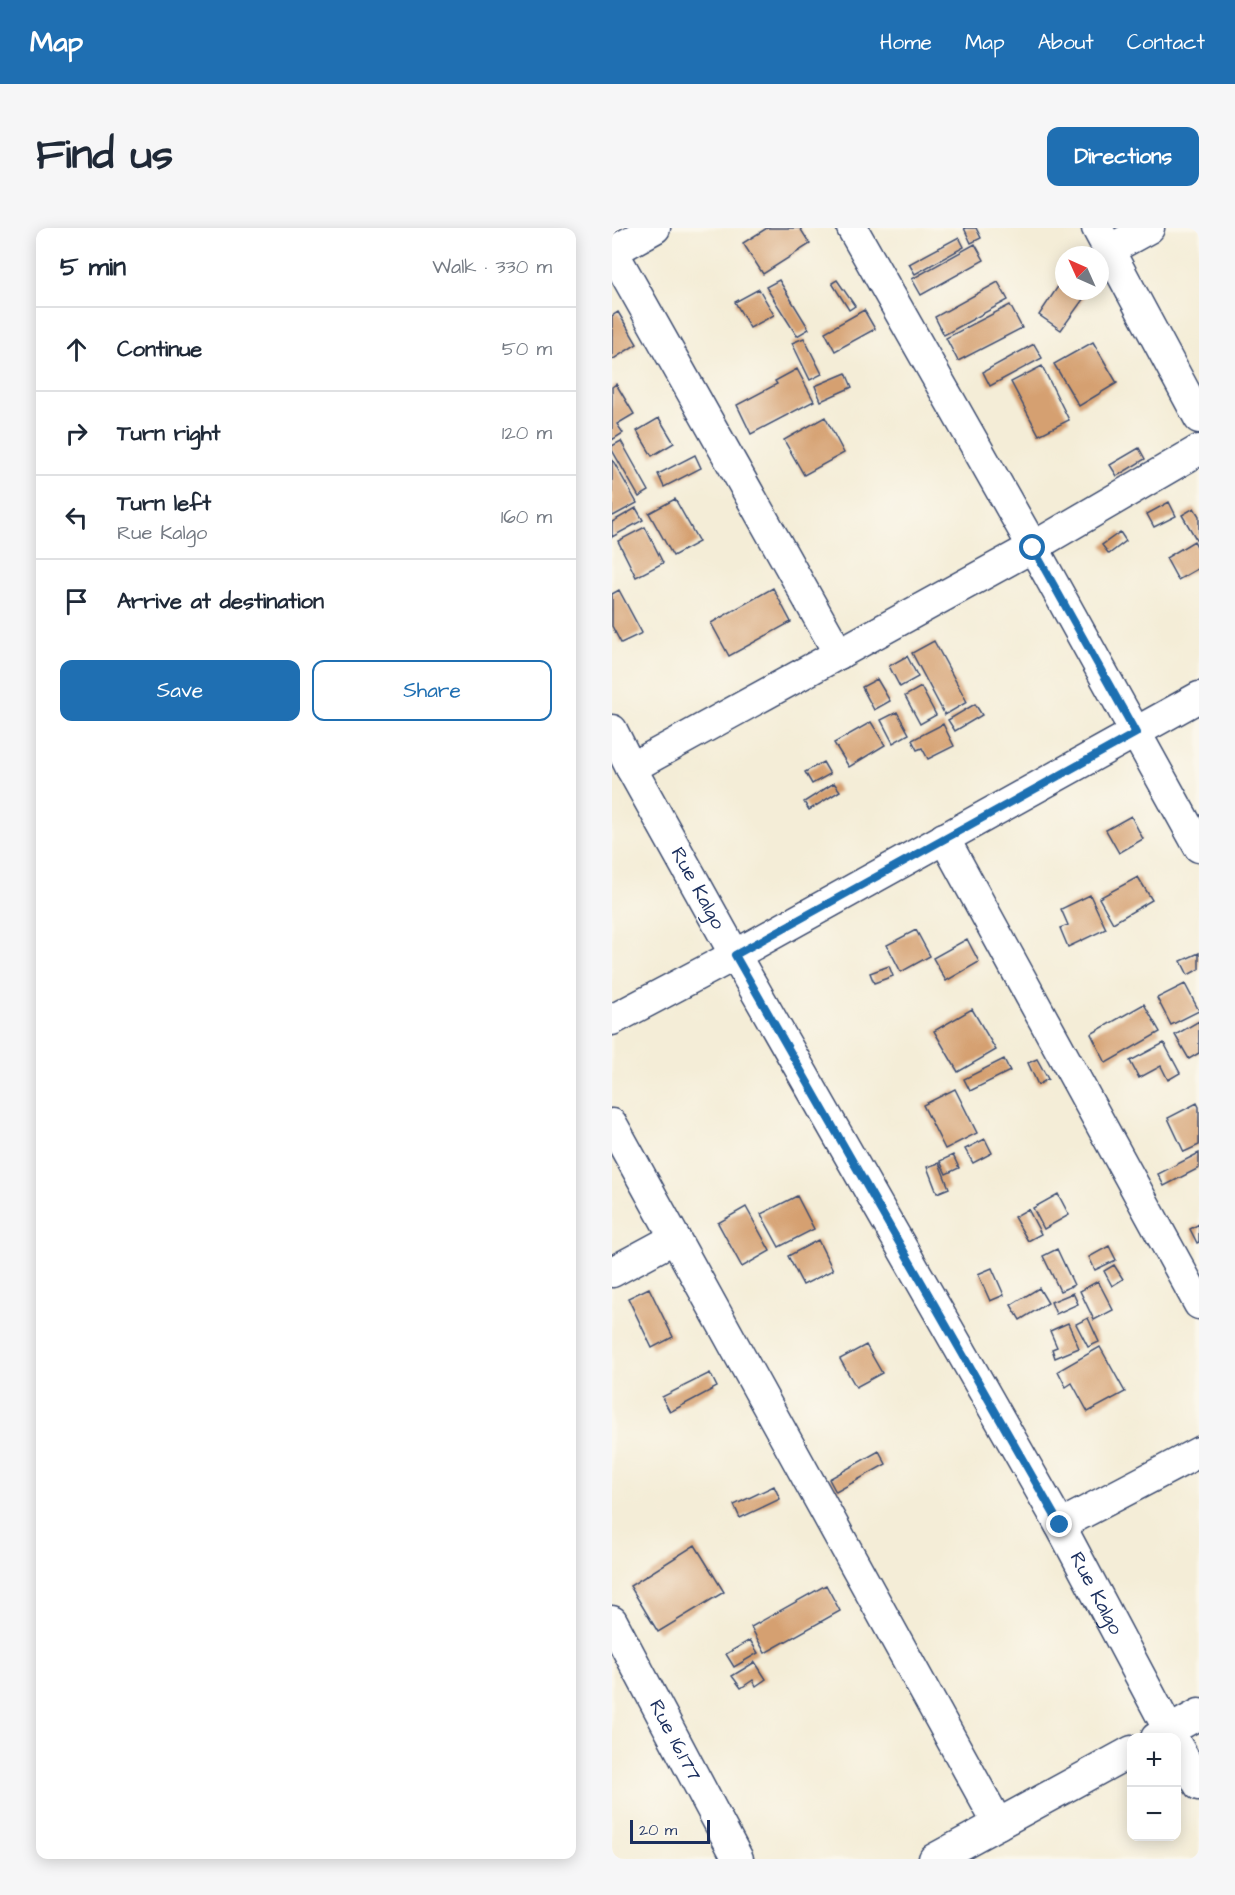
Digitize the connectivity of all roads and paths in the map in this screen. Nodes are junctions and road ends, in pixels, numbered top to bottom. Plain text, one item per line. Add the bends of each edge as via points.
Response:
1 (655, 228) edge
2 (852, 228) edge
3 (1149, 228) edge
4 (1103, 239) edge
5 (613, 252) edge
6 (1199, 418) edge
7 (1199, 450) edge
8 (1033, 548) junction
9 (839, 654) junction
10 (1199, 697) edge
11 (612, 730) edge
12 (1136, 733) junction
13 (631, 768) junction
14 (944, 838) junction
15 (1199, 847) edge
16 (735, 955) junction
17 (612, 1020) edge
18 (612, 1124) edge
19 (675, 1238) junction
20 (612, 1272) edge
21 (1199, 1304) edge
22 (1199, 1452) edge
23 (1060, 1525) junction
24 (612, 1622) edge
25 (1199, 1714) edge
26 (1167, 1733) edge
27 (1174, 1733) edge
28 (1127, 1753) edge
29 (1181, 1756) edge
30 (1199, 1785) edge
31 (998, 1824) junction
32 (945, 1856) edge
33 (738, 1859) edge

1 - 5 street
2 - 8 street
3 - 4 street
4 - 6 street
5 - 9 street
7 - 8 street
8 - 9 street
8 - 12 street
9 - 13 street
10 - 12 street
11 - 13 street, Rue Kalgo
12 - 14 street
12 - 15 street
13 - 16 street, Rue Kalgo
14 - 16 street
14 - 21 street
16 - 17 street
16 - 23 street, Rue Kalgo
18 - 19 street
19 - 20 street
19 - 31 street
22 - 23 street
23 - 26 street, Rue Kalgo
24 - 33 street, Rue 16.177
25 - 27 street
28 - 31 street
29 - 30 street, Rue Kalgo
31 - 32 street

